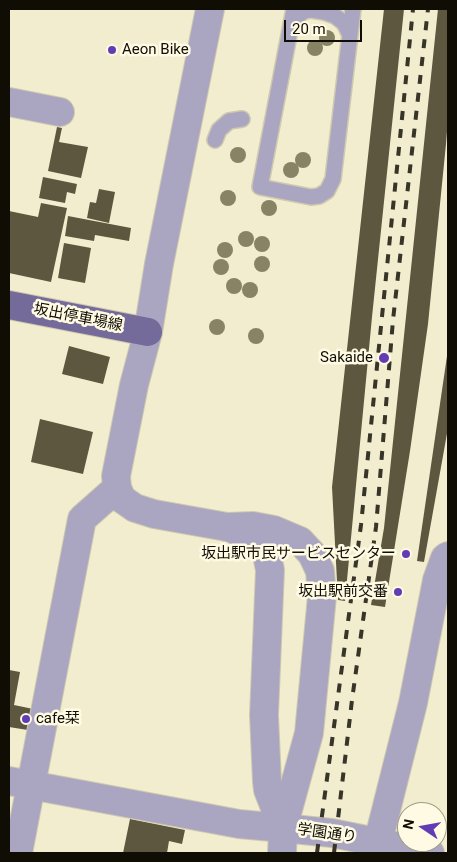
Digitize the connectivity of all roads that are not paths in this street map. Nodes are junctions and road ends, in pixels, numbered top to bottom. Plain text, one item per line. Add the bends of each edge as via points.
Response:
1 (210, 9) edge
2 (294, 9) edge
3 (353, 9) edge
4 (289, 34) junction
5 (350, 35) junction
6 (9, 102) edge
7 (60, 112) dead end
8 (242, 119) dead end
9 (215, 140) dead end
10 (9, 305) edge
11 (148, 332) junction
12 (117, 488) junction
13 (227, 527) junction
14 (448, 556) edge
15 (19, 783) edge
16 (282, 841) edge
17 (377, 848) edge
18 (18, 853) edge
19 (430, 853) edge

1 - 11 street via 158,264
2 - 4 lane
3 - 5 lane
4 - 5 lane via 297,17 311,10 335,16 344,23
4 - 5 lane via 260,187 311,197 327,190 333,179
6 - 7 street
8 - 9 lane via 229,121 219,130
10 - 11 main road, 坂出停車場線
11 - 12 street via 119,457
12 - 13 street via 122,499 134,508
12 - 15 street via 82,519
13 - 16 street via 262,546 270,570 264,715 268,790
13 - 16 street via 253,526 274,530 300,541 312,554 320,571 322,596 309,733
14 - 17 street via 437,580 413,703
15 - 16 street, 学園通り via 239,824
15 - 18 street
16 - 17 street, 学園通り via 332,833
17 - 19 street, 学園通り

